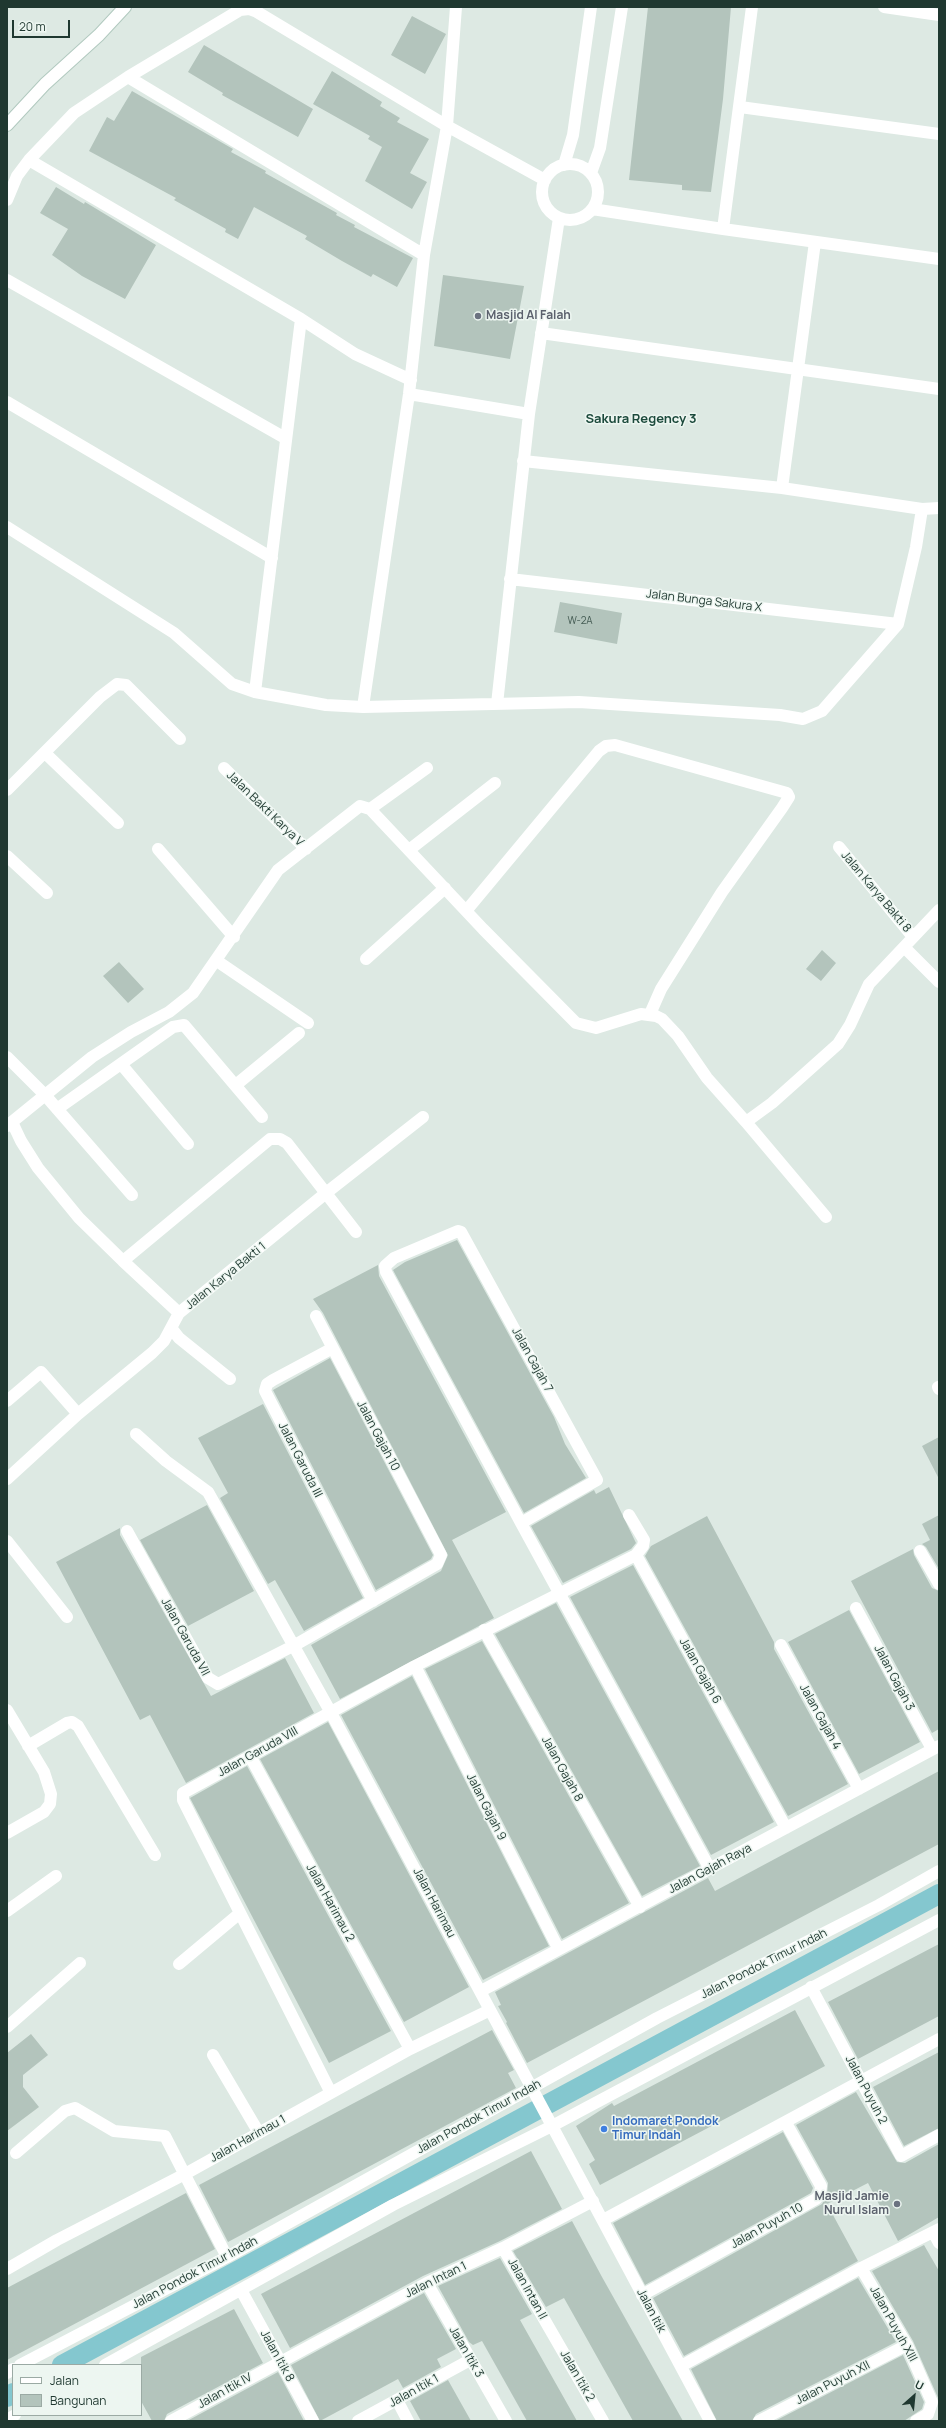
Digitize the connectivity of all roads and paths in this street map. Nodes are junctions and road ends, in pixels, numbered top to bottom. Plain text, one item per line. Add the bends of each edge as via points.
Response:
1 (125, 7) edge
2 (456, 7) edge
3 (591, 7) edge
4 (622, 7) edge
5 (752, 7) edge
6 (884, 7) edge
7 (939, 15) edge
8 (128, 77) junction
9 (740, 107) junction
10 (7, 125) edge
11 (447, 126) junction
12 (939, 134) edge
13 (29, 160) junction
14 (564, 165) junction
15 (591, 173) junction
16 (545, 180) junction
17 (7, 200) edge
18 (592, 209) junction
19 (558, 218) junction
20 (724, 229) junction
21 (815, 242) junction
22 (424, 255) junction
23 (939, 259) edge
24 (7, 280) edge
25 (301, 319) junction
26 (541, 333) junction
27 (797, 369) junction
28 (411, 380) junction
29 (939, 389) edge
30 (410, 394) junction
31 (7, 402) edge
32 (529, 414) junction
33 (285, 438) junction
34 (523, 461) junction
35 (782, 488) junction
36 (939, 508) edge
37 (922, 509) junction
38 (7, 527) edge
39 (272, 558) junction
40 (510, 579) junction
41 (898, 624) junction
42 (255, 692) junction
43 (497, 704) junction
44 (362, 707) junction
45 (180, 739) dead end
46 (45, 753) junction
47 (224, 768) dead end
48 (427, 768) dead end
49 (495, 783) dead end
50 (7, 790) edge
51 (370, 809) junction
52 (118, 823) dead end
53 (839, 847) dead end
54 (158, 849) dead end
55 (306, 849) junction
56 (409, 850) junction
57 (7, 856) edge
58 (445, 888) junction
59 (47, 893) dead end
60 (939, 910) edge
61 (466, 911) junction
62 (234, 937) junction
63 (913, 937) junction
64 (904, 947) junction
65 (366, 959) dead end
66 (217, 961) junction
67 (939, 982) edge
68 (650, 1014) junction
69 (308, 1023) dead end
70 (298, 1033) dead end
71 (7, 1057) edge
72 (121, 1064) junction
73 (237, 1084) junction
74 (45, 1095) junction
75 (57, 1109) junction
76 (262, 1116) dead end
77 (423, 1117) dead end
78 (746, 1122) junction
79 (10, 1124) edge
80 (188, 1144) dead end
81 (326, 1193) junction
82 (132, 1195) dead end
83 (826, 1217) dead end
84 (356, 1232) dead end
85 (123, 1261) junction
86 (179, 1313) junction
87 (316, 1316) dead end
88 (172, 1329) junction
89 (331, 1349) junction
90 (230, 1379) dead end
91 (7, 1401) edge
92 (78, 1414) junction
93 (136, 1434) dead end
94 (7, 1479) edge
95 (629, 1516) dead end
96 (521, 1523) junction
97 (127, 1531) dead end
98 (7, 1541) edge
99 (920, 1550) dead end
100 (636, 1555) junction
101 (939, 1584) edge
102 (561, 1593) junction
103 (373, 1601) junction
104 (856, 1608) dead end
105 (67, 1616) dead end
106 (484, 1630) junction
107 (781, 1644) dead end
108 (295, 1645) junction
109 (414, 1666) junction
110 (7, 1710) edge
111 (330, 1711) junction
112 (28, 1746) junction
113 (936, 1747) edge
114 (250, 1756) junction
115 (860, 1789) junction
116 (786, 1828) junction
117 (7, 1833) edge
118 (155, 1855) dead end
119 (710, 1868) junction
120 (939, 1872) edge
121 (56, 1876) dead end
122 (640, 1907) junction
123 (7, 1911) edge
124 (240, 1913) junction
125 (939, 1920) edge
126 (558, 1948) junction
127 (80, 1963) dead end
128 (179, 1964) dead end
129 (811, 1987) junction
130 (481, 1991) junction
131 (490, 2010) junction
132 (7, 2027) edge
133 (939, 2039) edge
134 (410, 2049) junction
135 (213, 2055) dead end
136 (862, 2082) junction
137 (534, 2092) junction
138 (331, 2093) junction
139 (550, 2122) junction
140 (786, 2123) junction
141 (259, 2133) junction
142 (939, 2135) edge
143 (16, 2154) dead end
144 (185, 2174) junction
145 (593, 2201) junction
146 (603, 2220) junction
147 (937, 2235) edge
148 (503, 2248) junction
149 (227, 2257) junction
150 (861, 2268) junction
151 (7, 2269) edge
152 (426, 2283) junction
153 (241, 2290) junction
154 (642, 2295) junction
155 (550, 2331) joint
156 (907, 2345) junction
157 (470, 2360) junction
158 (279, 2361) junction
159 (22, 2364) edge
160 (107, 2364) edge
161 (681, 2366) junction
162 (397, 2400) junction
163 (171, 2421) edge
164 (314, 2421) edge
165 (358, 2421) edge
166 (408, 2421) edge
167 (506, 2421) edge
168 (603, 2421) edge
169 (710, 2421) edge
170 (759, 2421) edge
171 (916, 2421) edge

1 - 10 street via 99,35 45,84
2 - 11 street
3 - 14 street via 573,135
4 - 15 street via 600,148
5 - 9 street
6 - 7 street
8 - 11 street via 240,10 249,9
8 - 13 street via 74,113
8 - 22 street
9 - 12 street
9 - 20 street
11 - 16 street
11 - 22 street
13 - 17 street via 17,176
13 - 25 street
14 - 15 street via 572,164
14 - 16 street via 551,171
15 - 18 street via 597,182 598,193
16 - 19 street via 542,191 544,202
18 - 19 street via 580,219
18 - 20 street
19 - 26 street
20 - 21 street
21 - 23 street
21 - 27 street
22 - 28 street
24 - 33 street
25 - 28 street via 355,354
25 - 33 street
26 - 27 street
26 - 32 street
27 - 29 street
27 - 35 street
28 - 30 street
30 - 32 street
30 - 44 street
31 - 39 street
32 - 34 street
33 - 39 street
34 - 35 street
34 - 40 street
35 - 37 street
36 - 37 street
37 - 41 street
38 - 42 street via 174,633 232,684
39 - 42 street
40 - 41 street, Jalan Bunga Sakura X
40 - 43 street
41 - 43 street via 822,711 803,719 780,715 579,702
42 - 44 street via 326,705
43 - 44 street
45 - 46 street via 126,685 119,683 100,697
46 - 50 street
46 - 52 street
47 - 55 street, Jalan Bakti Karya V
48 - 51 street
49 - 56 street
51 - 55 street via 364,806 357,807
51 - 56 street
53 - 63 street, Jalan Karya Bakti 8
54 - 62 street
55 - 62 street via 278,870
56 - 58 street
57 - 59 street
58 - 61 street
58 - 65 street
60 - 63 street
61 - 68 street via 576,1023 596,1028 630,1016
61 - 68 street via 599,751 606,746 615,745 783,791 789,797 722,892 658,993
62 - 66 street
63 - 64 street
64 - 67 street
64 - 78 street via 868,984 854,1019 838,1044 772,1103
66 - 69 street
66 - 74 street via 193,993 181,1003 92,1058
68 - 78 street via 662,1019 678,1036 707,1078
70 - 73 street
71 - 74 street
72 - 73 street via 173,1027 184,1024
72 - 75 street
72 - 80 street
73 - 76 street
74 - 75 street
74 - 79 street
75 - 82 street
77 - 81 street, Jalan Karya Bakti 1
78 - 83 street
79 - 85 street via 38,1168 79,1218
81 - 84 street
81 - 85 street via 287,1143 280,1139 270,1139
81 - 86 street, Jalan Karya Bakti 1
85 - 86 street
86 - 88 street, Jalan Karya Bakti 1
87 - 89 street, Jalan Gajah 10
88 - 90 street via 179,1338
88 - 92 street, Jalan Karya Bakti 1 via 152,1354
89 - 103 street, Jalan Garuda III via 273,1380 267,1384 265,1391
89 - 103 street, Jalan Gajah 10 via 441,1555 437,1564
91 - 92 street via 41,1372
92 - 94 street, Jalan Karya Bakti 1
93 - 108 street, Jalan Harimau via 166,1461 208,1492
95 - 100 street via 644,1540
96 - 96 street, Jalan Gajah 7 via 597,1480 466,1240 458,1231 394,1258 385,1269
96 - 102 street
97 - 108 street, Jalan Garuda VII via 211,1682 222,1683
98 - 105 street
99 - 101 street
100 - 102 street, Jalan Garuda VIII
100 - 116 street, Jalan Gajah 6
102 - 106 street, Jalan Garuda VIII
102 - 119 street
103 - 108 street
104 - 113 street, Jalan Gajah 3
106 - 109 street, Jalan Garuda VIII
106 - 122 street, Jalan Gajah 8
107 - 115 street, Jalan Gajah 4
108 - 111 street, Jalan Harimau
109 - 111 street, Jalan Garuda VIII
109 - 126 street, Jalan Gajah 9
110 - 112 street
111 - 114 street, Jalan Garuda VIII
111 - 130 street, Jalan Harimau
112 - 117 street via 44,1772 51,1794 50,1804 44,1812
112 - 118 street via 67,1723 72,1722 78,1726
113 - 115 street, Jalan Gajah Raya
114 - 124 street, Jalan Garuda VIII via 185,1791 183,1800
114 - 134 street, Jalan Harimau 2
115 - 116 street, Jalan Gajah Raya
116 - 119 street, Jalan Gajah Raya
119 - 122 street, Jalan Gajah Raya
120 - 137 street, Jalan Pondok Timur Indah via 657,2018
121 - 123 street
122 - 126 street, Jalan Gajah Raya
124 - 128 street
124 - 138 street
125 - 129 street
126 - 130 street, Jalan Gajah Raya
127 - 132 street
129 - 136 street, Jalan Puyuh 2
129 - 139 street
130 - 131 street, Jalan Harimau
131 - 134 street, Jalan Harimau 1
131 - 137 street, Jalan Harimau
133 - 136 street
134 - 138 street, Jalan Harimau 1
135 - 141 street
136 - 140 street
136 - 142 street, Jalan Puyuh 2 via 901,2156
137 - 139 street, Jalan Harimau
137 - 149 street, Jalan Pondok Timur Indah
138 - 141 street, Jalan Harimau 1
139 - 145 street, Jalan Itik
139 - 153 street via 393,2205
140 - 146 street
140 - 154 street, Jalan Puyuh 10 via 821,2186 816,2199
141 - 144 street, Jalan Harimau 1
143 - 144 street via 65,2111 75,2108 114,2131 165,2136
144 - 149 street
144 - 151 street, Jalan Harimau 1 via 57,2240
145 - 146 street, Jalan Itik
145 - 148 street, Jalan Intan 1
146 - 154 street, Jalan Itik
147 - 150 street
148 - 152 street, Jalan Intan 1
148 - 155 street, Jalan Intan II
149 - 159 street, Jalan Pondok Timur Indah
150 - 156 street, Jalan Puyuh XIII
150 - 161 street
152 - 157 street, Jalan Itik 3
152 - 158 street, Jalan Intan 1
153 - 158 street, Jalan Itik 8
153 - 160 street
154 - 161 street, Jalan Itik
155 - 168 street, Jalan Itik 2
156 - 170 street, Jalan Puyuh XII
156 - 171 street, Jalan Puyuh XIII via 932,2402 928,2414
157 - 162 street, Jalan Itik 1
157 - 167 street, Jalan Itik 3
158 - 163 street, Jalan Itik IV
158 - 164 street, Jalan Itik 8
161 - 169 street, Jalan Itik
162 - 165 street, Jalan Itik 1
162 - 166 street

